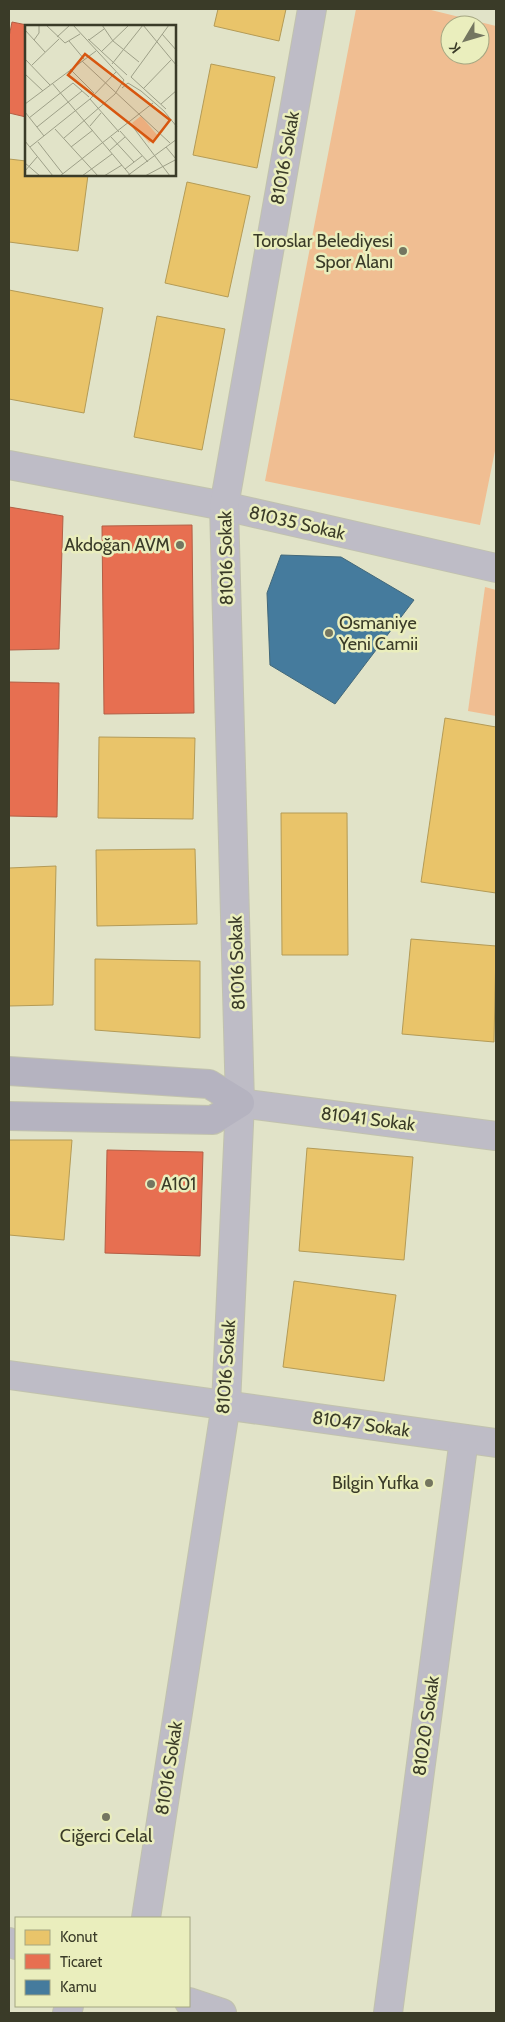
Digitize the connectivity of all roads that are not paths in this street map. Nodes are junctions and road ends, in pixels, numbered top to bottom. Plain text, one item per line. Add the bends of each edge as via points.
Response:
1 (312, 9) edge
2 (9, 465) edge
3 (224, 506) junction
4 (496, 566) edge
5 (9, 1071) edge
6 (240, 1102) junction
7 (9, 1116) edge
8 (496, 1136) edge
9 (9, 1375) edge
10 (226, 1404) junction
11 (464, 1439) junction
12 (496, 1443) edge
13 (146, 1917) edge
14 (190, 2002) edge
15 (222, 2013) edge
16 (388, 2013) edge

1 - 3 street, 81016 Sokak
2 - 3 street, 81035 Sokak
3 - 4 street, 81035 Sokak
3 - 6 street, 81016 Sokak
5 - 6 main road via 210,1084
6 - 7 main road via 213,1120
6 - 8 street, 81041 Sokak
6 - 10 street, 81016 Sokak
9 - 10 street, 81047 Sokak
10 - 11 street, 81047 Sokak
10 - 13 street, 81016 Sokak
11 - 12 street, 81047 Sokak
11 - 16 street, 81020 Sokak
14 - 15 street

